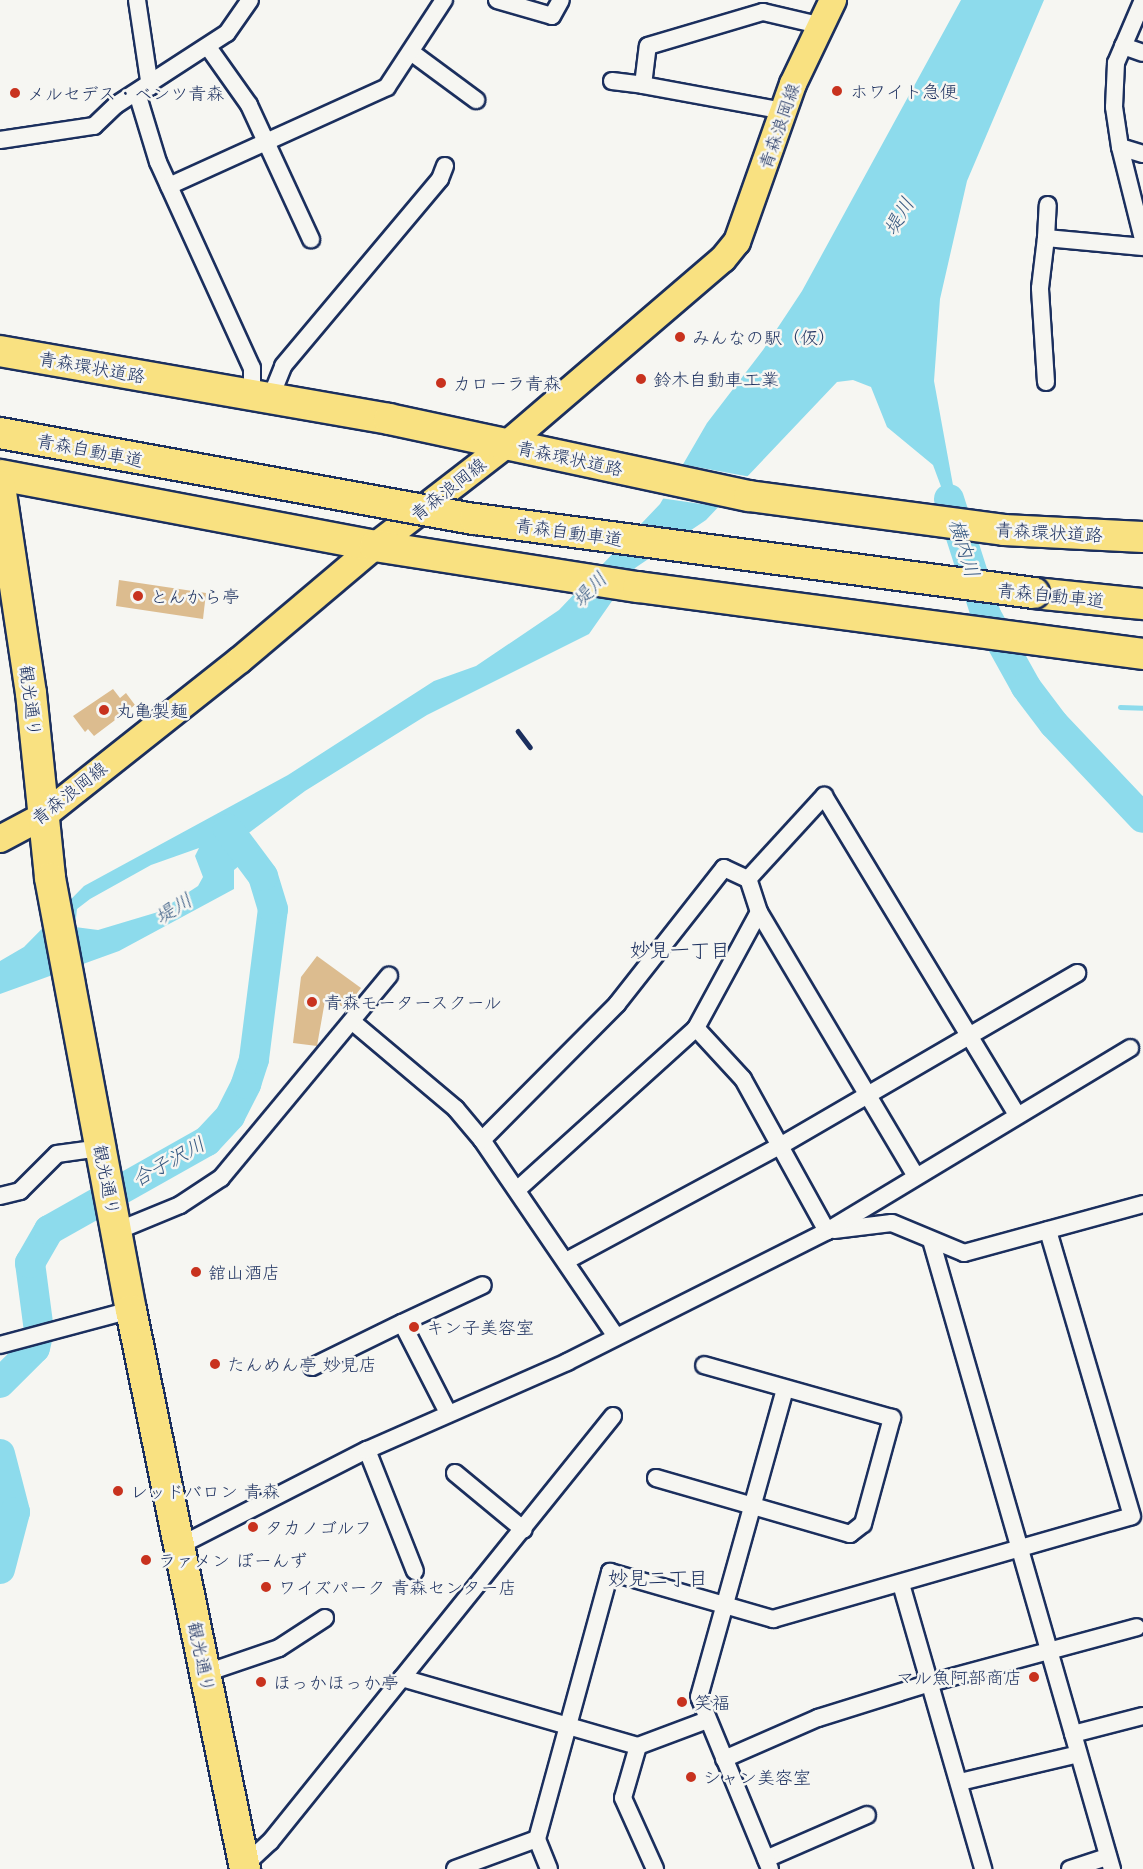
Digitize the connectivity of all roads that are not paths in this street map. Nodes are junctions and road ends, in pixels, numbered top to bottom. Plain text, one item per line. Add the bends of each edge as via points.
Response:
1 (137, 0) edge
2 (250, 0) edge
3 (444, 0) edge
4 (497, 0) edge
5 (561, 0) edge
6 (833, 0) edge
7 (1143, 0) edge
8 (819, 25) junction
9 (1123, 46) junction
10 (208, 47) junction
11 (411, 52) junction
12 (1143, 53) edge
13 (612, 81) dead end
14 (643, 85) junction
15 (143, 90) junction
16 (476, 100) dead end
17 (784, 111) junction
18 (0, 140) edge
19 (267, 143) junction
20 (1120, 147) junction
21 (1143, 154) edge
22 (445, 166) dead end
23 (169, 186) junction
24 (1048, 205) dead end
25 (1046, 238) junction
26 (311, 239) dead end
27 (1143, 239) edge
28 (1143, 247) edge
29 (0, 351) edge
30 (1046, 382) dead end
31 (261, 397) junction
32 (0, 433) edge
33 (507, 444) junction
34 (0, 476) edge
35 (0, 486) edge
36 (1143, 537) edge
37 (375, 546) junction
38 (1143, 604) edge
39 (1143, 654) edge
40 (43, 816) junction
41 (0, 839) edge
42 (748, 879) junction
43 (759, 912) junction
44 (1077, 973) dead end
45 (389, 976) dead end
46 (354, 1023) junction
47 (696, 1028) junction
48 (971, 1032) junction
49 (1130, 1048) dead end
50 (867, 1094) junction
51 (1017, 1115) junction
52 (482, 1140) junction
53 (780, 1146) junction
54 (101, 1153) junction
55 (916, 1176) junction
56 (518, 1189) junction
57 (0, 1196) edge
58 (1143, 1204) edge
59 (116, 1225) junction
60 (1048, 1230) junction
61 (827, 1231) junction
62 (931, 1240) junction
63 (566, 1261) junction
64 (483, 1285) dead end
65 (131, 1311) junction
66 (402, 1323) junction
67 (615, 1335) junction
68 (0, 1345) edge
69 (704, 1365) dead end
70 (312, 1367) dead end
71 (785, 1389) junction
72 (448, 1413) junction
73 (613, 1416) dead end
74 (367, 1450) junction
75 (455, 1473) dead end
76 (656, 1478) dead end
77 (750, 1504) junction
78 (524, 1530) junction
79 (179, 1546) junction
80 (1021, 1546) junction
81 (415, 1571) dead end
82 (900, 1584) junction
83 (723, 1606) junction
84 (325, 1618) dead end
85 (1137, 1627) dead end
86 (1051, 1650) junction
87 (206, 1673) junction
88 (402, 1678) junction
89 (930, 1683) junction
90 (1143, 1716) edge
91 (707, 1720) junction
92 (566, 1723) junction
93 (1073, 1734) junction
94 (638, 1746) junction
95 (1078, 1754) junction
96 (724, 1759) junction
97 (960, 1782) junction
98 (867, 1815) dead end
99 (537, 1839) junction
100 (1110, 1863) edge
101 (768, 1864) edge
102 (244, 1868) edge
103 (454, 1869) edge
104 (549, 1869) edge
105 (656, 1869) edge
106 (983, 1869) edge
107 (1070, 1869) edge

1 - 15 street
2 - 10 street via 239,20
3 - 11 street
4 - 5 street via 552,16
6 - 8 main road, 青森浪岡線
7 - 9 street
8 - 14 street via 763,12 648,46
8 - 17 main road, 青森浪岡線
9 - 12 street
9 - 20 street via 1115,75
10 - 15 street
10 - 19 street via 249,105
11 - 16 street
11 - 19 street via 387,87
13 - 14 street
14 - 17 street
15 - 18 street via 116,105 94,126
15 - 23 street via 148,137
17 - 33 main road, 青森浪岡線 via 737,242 723,259
19 - 23 street
19 - 26 street
20 - 21 street
20 - 27 street
22 - 31 street via 440,179
23 - 31 street via 252,368
24 - 25 street
25 - 28 street
25 - 30 street via 1040,288
29 - 31 highway, 青森環状道路
31 - 33 highway, 青森環状道路
32 - 38 highway, 青森自動車道, bridge via 475,519
33 - 36 highway, 青森環状道路 via 749,496 894,518 1004,530
33 - 37 main road, 青森浪岡線
34 - 37 highway
35 - 40 highway, 観光通り via 32,693
37 - 39 highway
37 - 40 main road, 青森浪岡線
40 - 41 main road, 青森浪岡線
40 - 54 highway, 観光通り via 50,878
42 - 43 street
42 - 48 street via 824,796
42 - 52 street via 724,868 617,1004
43 - 47 street
43 - 50 street
44 - 48 street
45 - 46 street
46 - 52 street via 456,1109
46 - 59 street via 221,1178 180,1205
47 - 53 street via 743,1079
47 - 56 street
48 - 50 street
48 - 51 street
49 - 51 street
50 - 53 street
50 - 55 street
51 - 55 street
52 - 56 street
53 - 61 street
53 - 63 street
54 - 57 street via 57,1154 20,1191
54 - 59 highway, 観光通り
55 - 61 street
56 - 63 street
58 - 60 street
59 - 65 highway, 観光通り
60 - 62 street via 964,1253
60 - 80 street via 1132,1516
61 - 62 street via 891,1223
61 - 67 street
62 - 80 street
63 - 67 street
64 - 66 street
65 - 68 street
65 - 79 highway, 観光通り
66 - 70 street
66 - 72 street
67 - 72 street via 567,1362
69 - 71 street
71 - 77 street
71 - 77 street via 892,1418 863,1524 850,1534
72 - 74 street
73 - 78 street
74 - 79 street
74 - 81 street
75 - 78 street
76 - 77 street
77 - 83 street
78 - 88 street
79 - 87 highway, 観光通り
80 - 82 street
80 - 86 street
82 - 83 street via 773,1619
82 - 89 street
83 - 91 street via 700,1683 699,1697
83 - 92 street via 610,1572
84 - 87 street via 279,1648
85 - 86 street
86 - 89 street
86 - 93 street
87 - 102 highway, 観光通り
88 - 92 street
88 - 102 street via 270,1842
89 - 96 street via 818,1718
89 - 97 street
90 - 93 street
91 - 94 street
91 - 96 street
92 - 94 street
92 - 99 street
93 - 95 street
94 - 105 street via 623,1798
95 - 97 street
95 - 100 street
96 - 101 street
97 - 106 street
98 - 101 street
99 - 103 street
99 - 104 street
100 - 107 street

